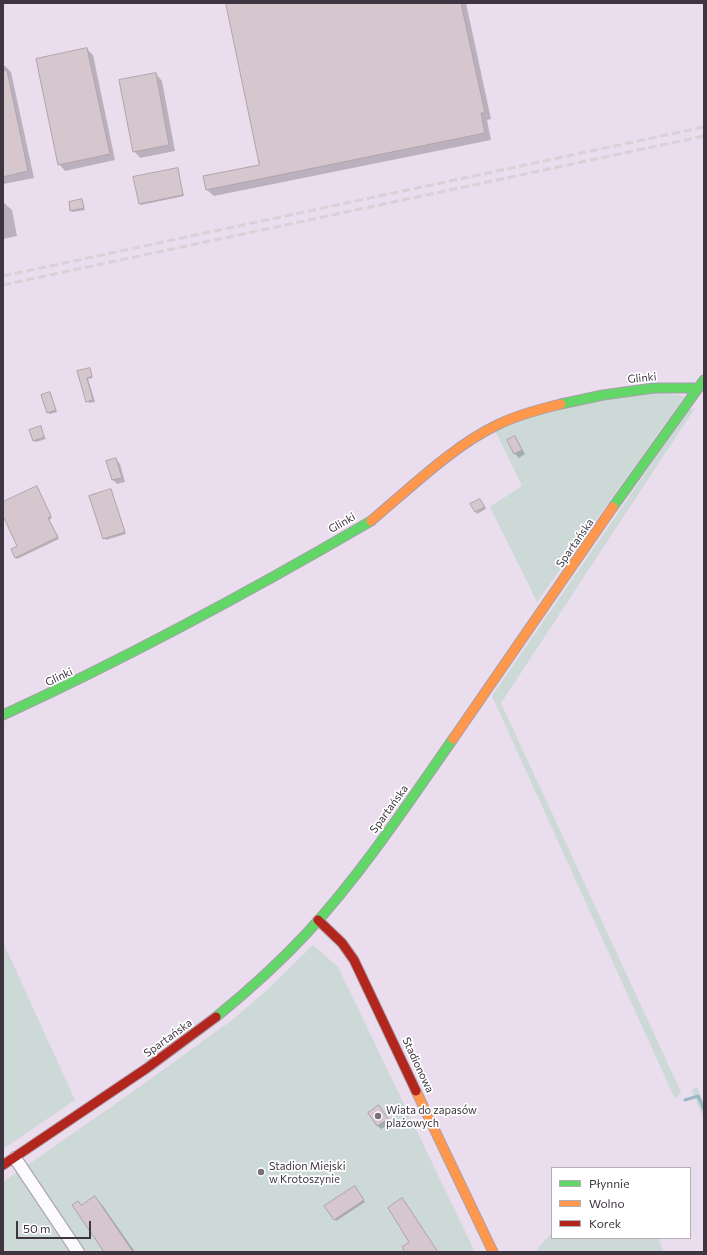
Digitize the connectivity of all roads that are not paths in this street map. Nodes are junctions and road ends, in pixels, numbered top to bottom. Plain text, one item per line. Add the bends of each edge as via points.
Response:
1 (704, 380) edge
2 (698, 388) junction
3 (3, 715) edge
4 (318, 920) junction
5 (15, 1158) junction
6 (3, 1166) edge
7 (78, 1252) edge
8 (493, 1252) edge

1 - 2 street, Spartańska
2 - 3 street, Glinki via 654,388 602,395 540,409 497,425 456,451 370,521 297,564 86,677
2 - 4 street, Spartańska via 409,801 353,879
4 - 5 street, Spartańska via 241,997 196,1033
4 - 8 street, Stadionowa via 342,943 354,960
5 - 6 street, Spartańska
5 - 7 street

